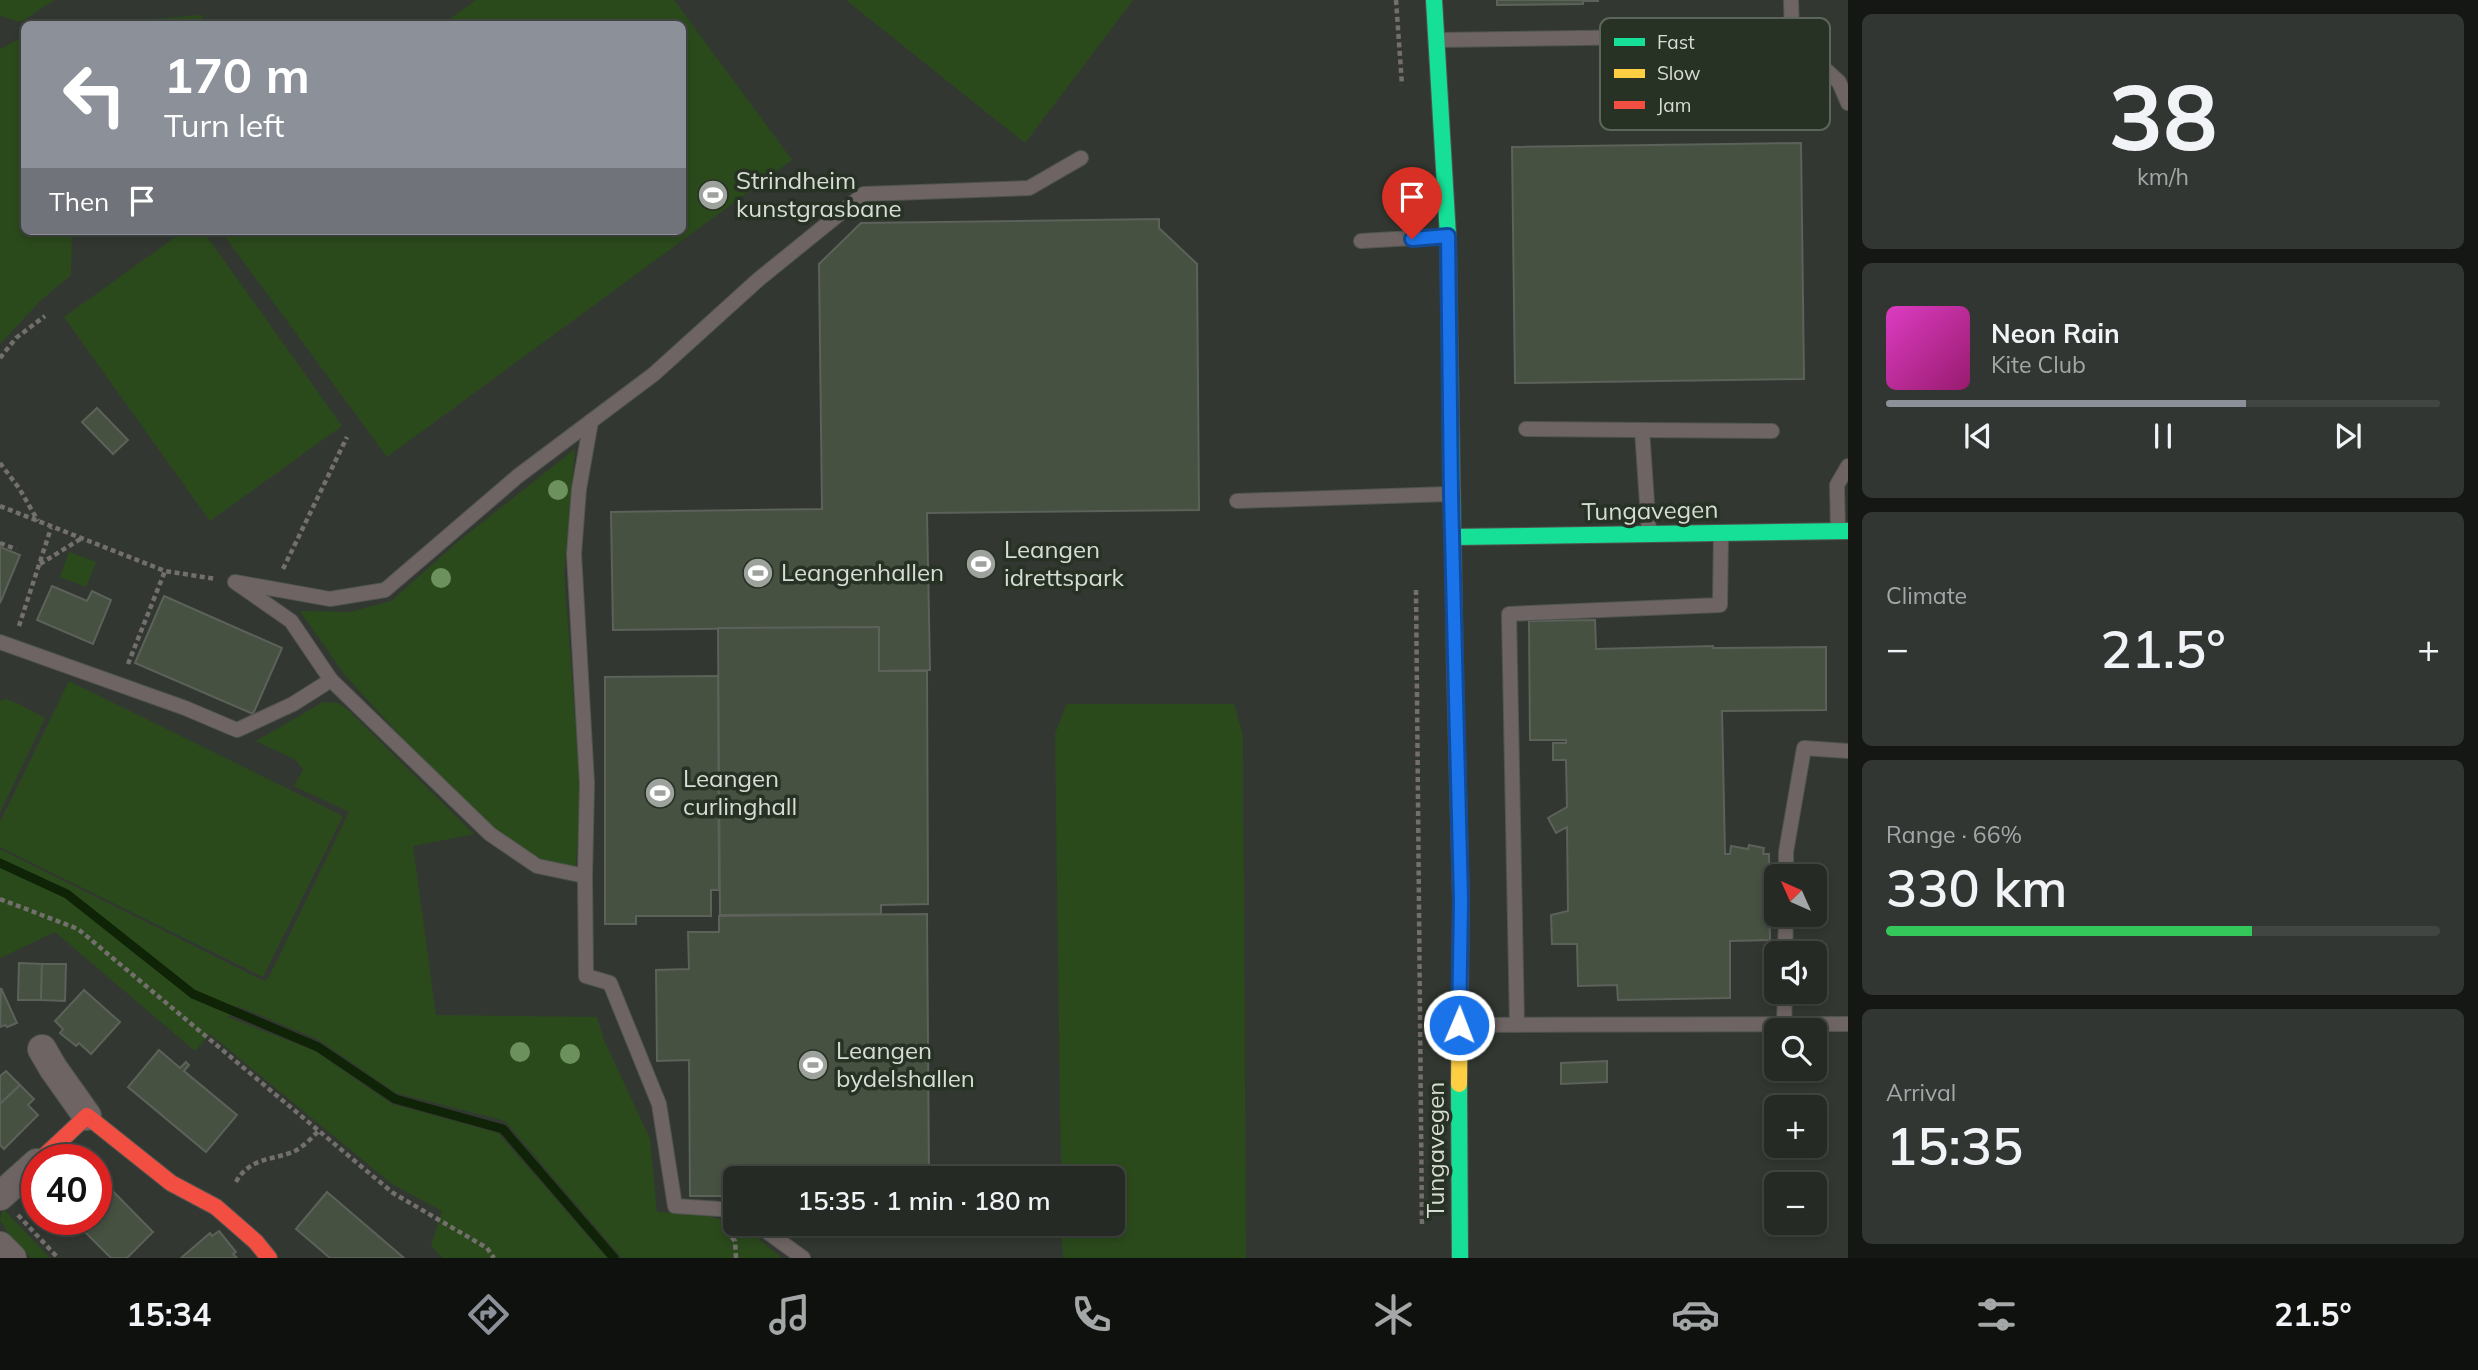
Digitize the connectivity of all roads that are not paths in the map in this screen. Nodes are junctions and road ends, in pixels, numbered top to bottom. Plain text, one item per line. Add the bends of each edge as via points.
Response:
1 (1434, 0) edge
2 (1791, 0) edge
3 (1792, 18) edge
4 (1600, 38) edge
5 (1437, 40) junction
6 (1830, 73) edge
7 (1848, 103) edge
8 (1081, 158) dead end
9 (1448, 236) junction
10 (1361, 241) dead end
11 (592, 421) junction
12 (1526, 429) dead end
13 (1642, 430) junction
14 (1772, 431) dead end
15 (1848, 466) edge
16 (1451, 494) junction
17 (1237, 501) dead end
18 (1843, 531) edge
19 (1721, 533) junction
20 (1649, 534) junction
21 (1453, 537) junction
22 (6, 644) edge
23 (331, 680) junction
24 (1848, 751) edge
25 (1786, 864) edge
26 (585, 876) junction
27 (1827, 1024) edge
28 (1848, 1024) edge
29 (1459, 1025) junction
30 (1517, 1025) junction
31 (1764, 1025) edge
32 (42, 1049) dead end
33 (88, 1116) junction
34 (58, 1144) edge
35 (21, 1177) edge
36 (0, 1196) edge
37 (723, 1209) edge
38 (773, 1236) edge
39 (0, 1246) edge
40 (12, 1258) edge
41 (269, 1258) edge
42 (803, 1258) edge
43 (1460, 1258) edge

1 - 5 street, Tungavegen
2 - 3 lane
4 - 5 lane
5 - 9 street, Tungavegen
6 - 7 lane
8 - 11 lane via 1029,188 864,194 759,279 654,374
9 - 10 lane
9 - 16 street, Tungavegen
11 - 23 lane via 518,476 385,590 330,599 235,582 291,621
11 - 26 lane via 579,489 574,554 587,783
12 - 13 lane
13 - 14 lane
13 - 20 lane
15 - 18 lane via 1837,485
16 - 17 lane
16 - 21 street, Tungavegen
18 - 19 street, Tungavegen
19 - 20 street, Tungavegen
19 - 30 lane via 1720,605 1509,614
20 - 21 street, Tungavegen
21 - 29 street, Tungavegen via 1461,901
22 - 23 lane via 237,730
23 - 26 lane via 491,834 537,866
24 - 25 lane via 1804,748
26 - 37 lane via 586,976 610,983 659,1104 675,1206
27 - 28 lane
29 - 30 lane
29 - 43 street, Tungavegen
30 - 31 lane
32 - 33 street
33 - 34 street
33 - 41 street via 171,1183 216,1207
35 - 36 street
38 - 42 lane
39 - 40 street

